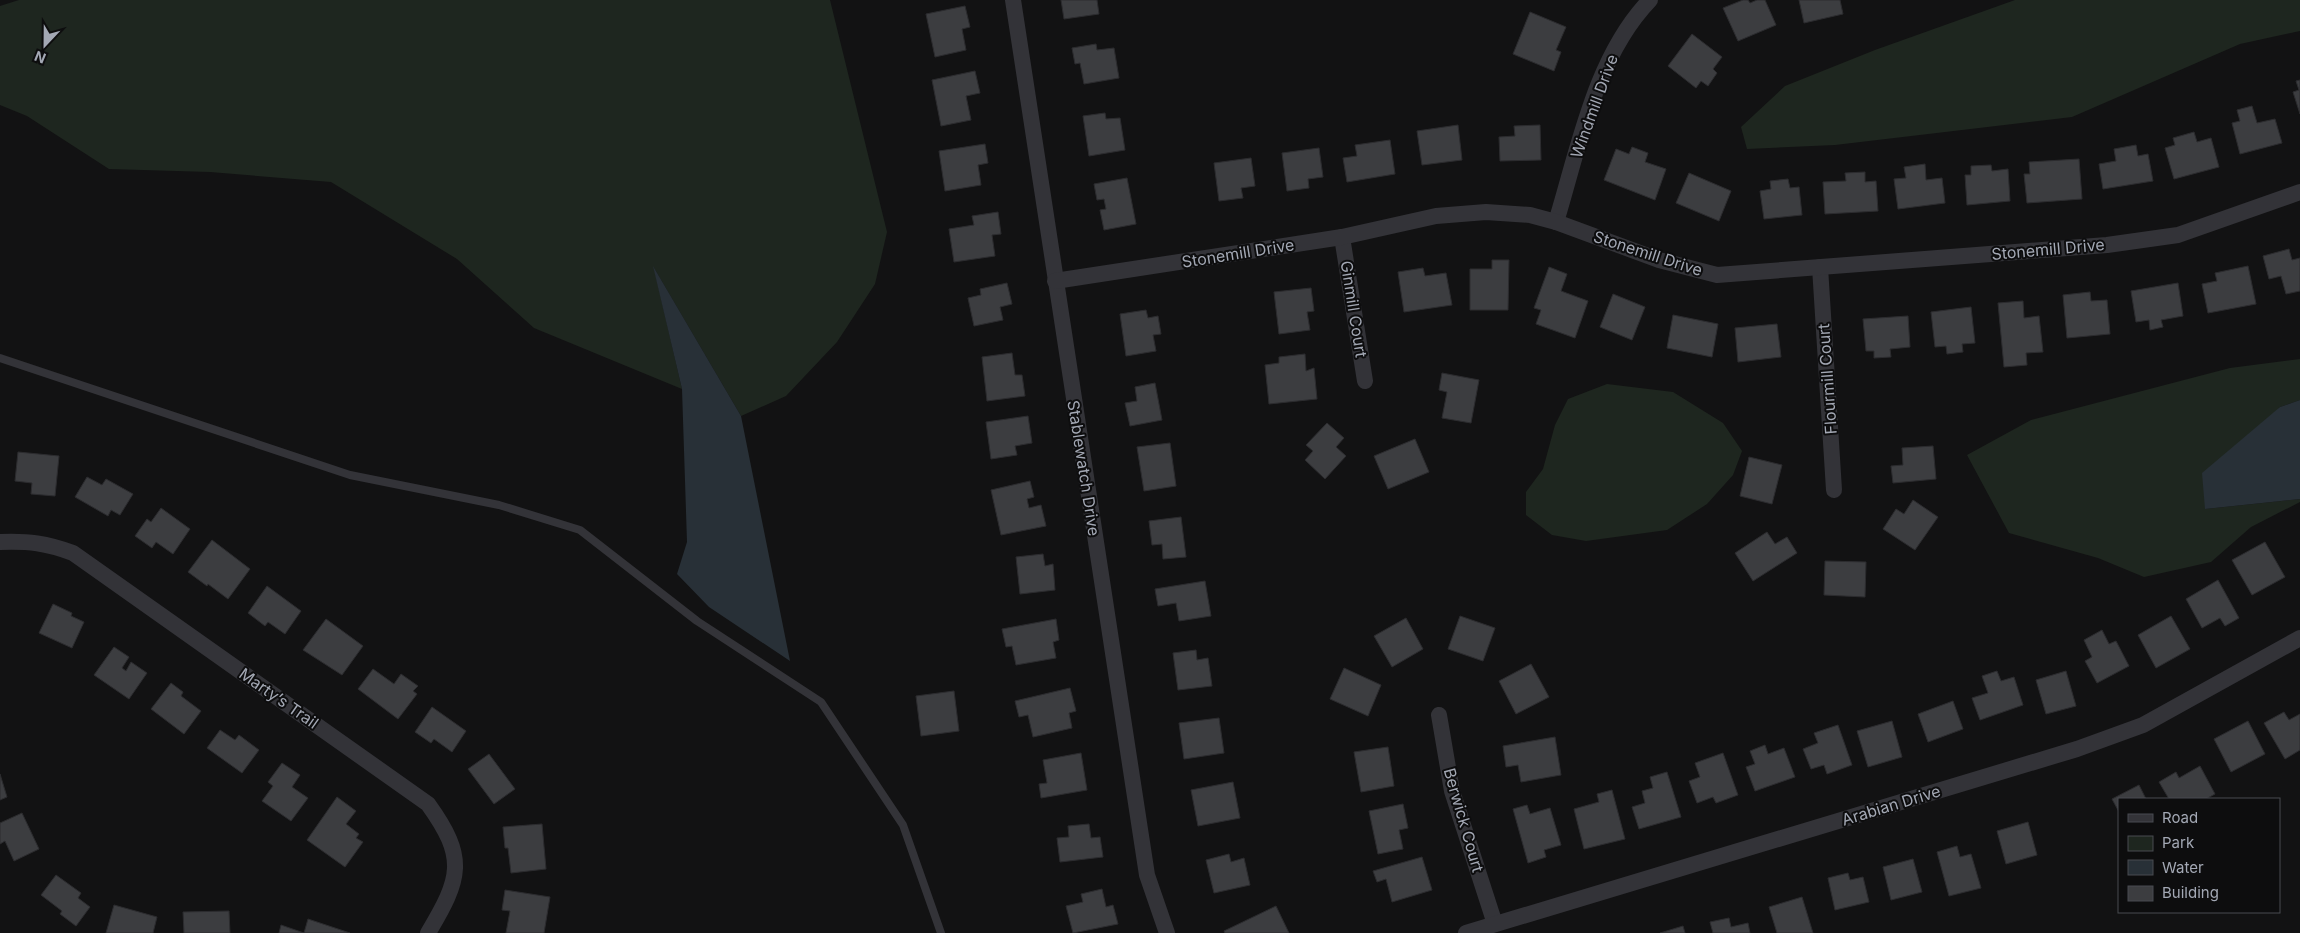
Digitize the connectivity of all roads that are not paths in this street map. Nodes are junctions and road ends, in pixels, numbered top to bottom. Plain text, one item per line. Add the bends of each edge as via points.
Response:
1 (1013, 0) edge
2 (1650, 0) edge
3 (2300, 192) edge
4 (1556, 222) junction
5 (1342, 237) junction
6 (1820, 267) junction
7 (1055, 281) junction
8 (0, 358) edge
9 (1365, 381) dead end
10 (1834, 490) dead end
11 (0, 542) edge
12 (2300, 638) edge
13 (1439, 715) dead end
14 (1495, 924) junction
15 (428, 933) edge
16 (941, 933) edge
17 (1167, 933) edge
18 (1466, 933) edge

1 - 7 street, Stablewatch Drive
2 - 4 street, Windmill Drive via 1634,17 1613,51 1596,90
3 - 6 street, Stonemill Drive via 2178,235 2107,245
4 - 5 street, Stonemill Drive via 1530,215 1486,212 1436,216
4 - 6 street, Stonemill Drive via 1659,260 1718,275
5 - 7 street, Stonemill Drive
5 - 9 street, Ginmill Court
6 - 10 street, Flourmill Court
7 - 17 street, Stablewatch Drive via 1147,875
8 - 16 lane via 350,475 499,505 580,530 697,621 821,702 903,825
11 - 15 street, Marty’s Trail via 50,544 73,553 428,804 445,827 456,864 449,898
12 - 14 street, Arabian Drive via 2143,725 2077,749
13 - 14 street, Berwick Court via 1452,791
14 - 18 street, Arabian Drive

